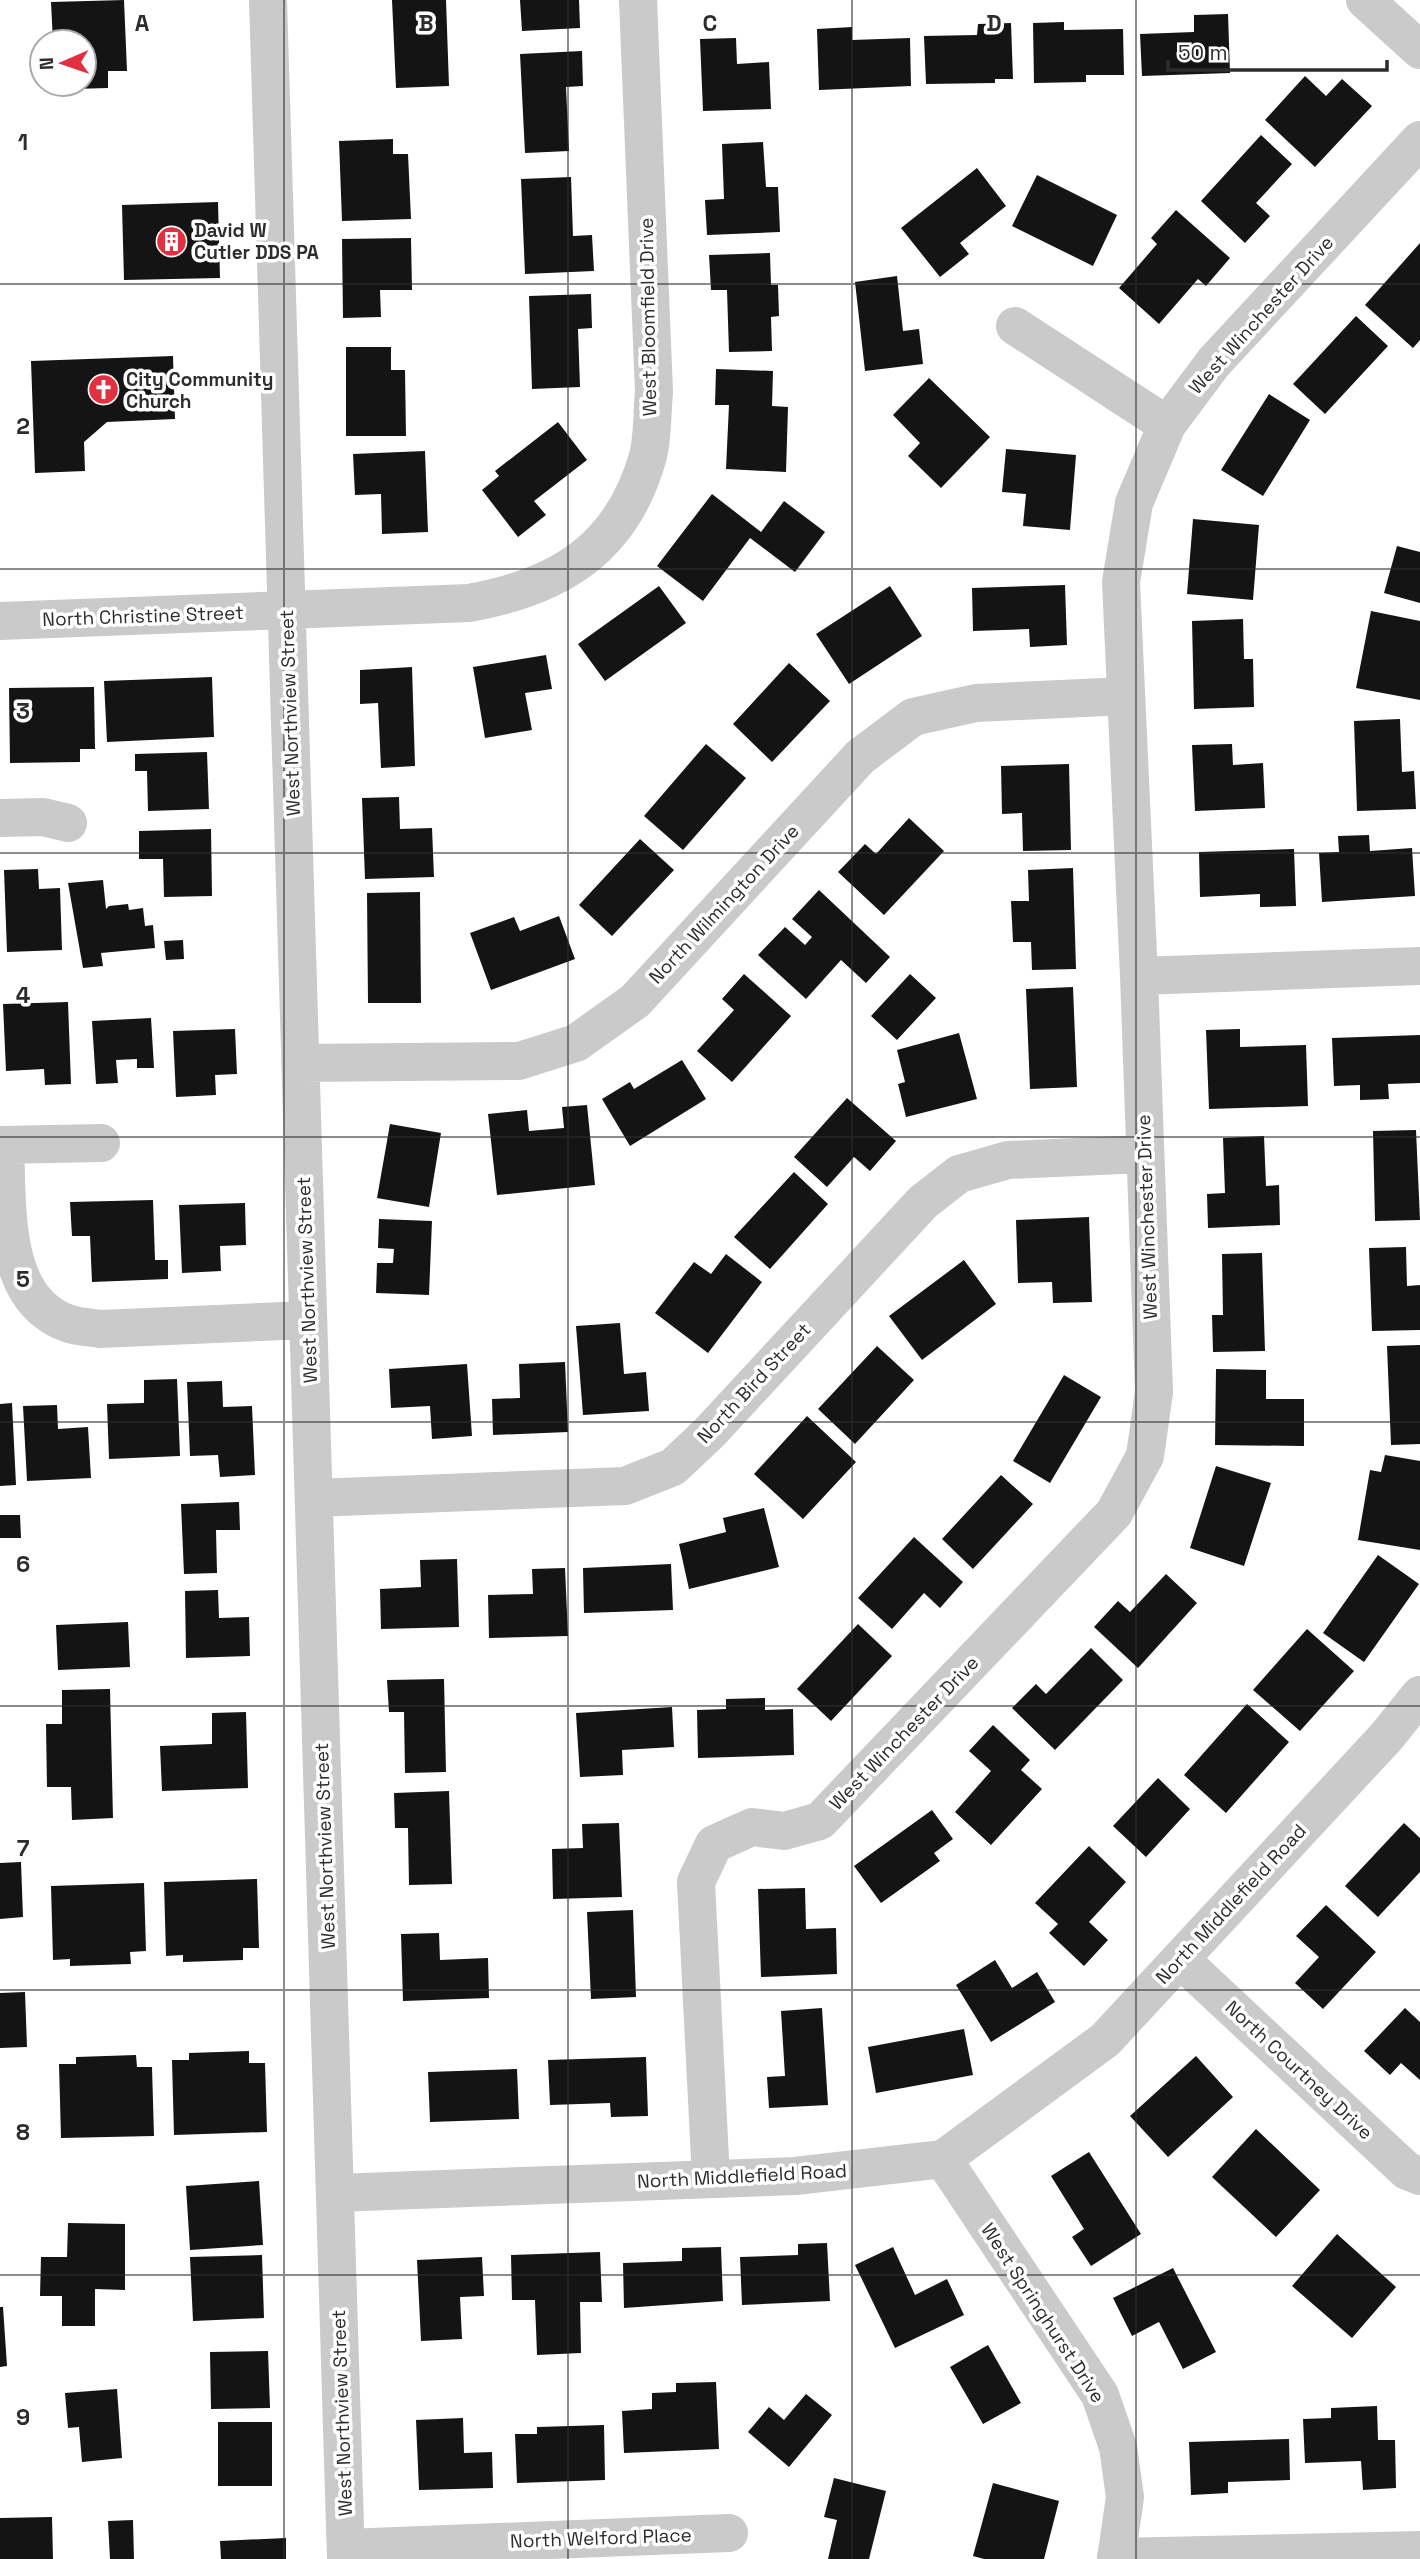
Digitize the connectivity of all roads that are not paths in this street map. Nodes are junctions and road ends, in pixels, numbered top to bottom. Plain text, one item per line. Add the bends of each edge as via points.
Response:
1 (268, 0) edge
2 (638, 0) edge
3 (1366, 0) edge
4 (1420, 50) edge
5 (1420, 140) edge
6 (1015, 326) dead end
7 (1167, 425) junction
8 (287, 610) junction
9 (0, 621) edge
10 (1126, 696) junction
11 (0, 818) edge
12 (68, 823) dead end
13 (1420, 966) edge
14 (1139, 976) junction
15 (300, 1063) junction
16 (101, 1143) dead end
17 (3, 1145) edge
18 (1143, 1154) junction
19 (309, 1320) junction
20 (314, 1497) junction
21 (1420, 1695) edge
22 (1180, 1959) junction
23 (943, 2159) junction
24 (1420, 2176) edge
25 (710, 2179) junction
26 (335, 2193) junction
27 (729, 2533) dead end
28 (1420, 2550) edge
29 (346, 2553) edge
30 (1116, 2558) edge

1 - 8 street, West Northview Street
2 - 8 street, West Bloomfield Drive via 653,392 648,454 631,500 592,553 557,576 514,595 469,603
3 - 4 street
5 - 7 street, West Winchester Drive via 1214,362
6 - 7 street
7 - 10 street, West Winchester Drive via 1134,503 1121,582
8 - 9 street, North Christine Street
8 - 15 street, West Northview Street
10 - 14 street, West Winchester Drive
10 - 15 street, North Wilmington Drive via 976,703 913,717 860,757 635,1001 576,1043 519,1061
11 - 12 street via 43,817
13 - 14 street
14 - 18 street, West Winchester Drive
15 - 19 street, West Northview Street
16 - 17 street
17 - 19 street via 9,1245 18,1278 37,1306 66,1323 100,1329
18 - 20 street, North Bird Street via 1008,1160 959,1174 923,1202 673,1467 625,1486
18 - 25 street, West Winchester Drive via 1154,1392 1145,1457 1114,1513 820,1821 784,1831 752,1827 715,1844 696,1882
19 - 20 street, West Northview Street
20 - 26 street, West Northview Street
21 - 22 street, North Middlefield Road
22 - 23 street, North Middlefield Road via 1105,2040
22 - 24 street, North Courtney Drive via 1407,2171
23 - 25 street, North Middlefield Road via 795,2176
23 - 30 street, West Springhurst Drive via 1100,2395 1118,2447 1125,2497
25 - 26 street, North Middlefield Road
26 - 29 street, West Northview Street
27 - 29 street, North Welford Place
28 - 30 street

